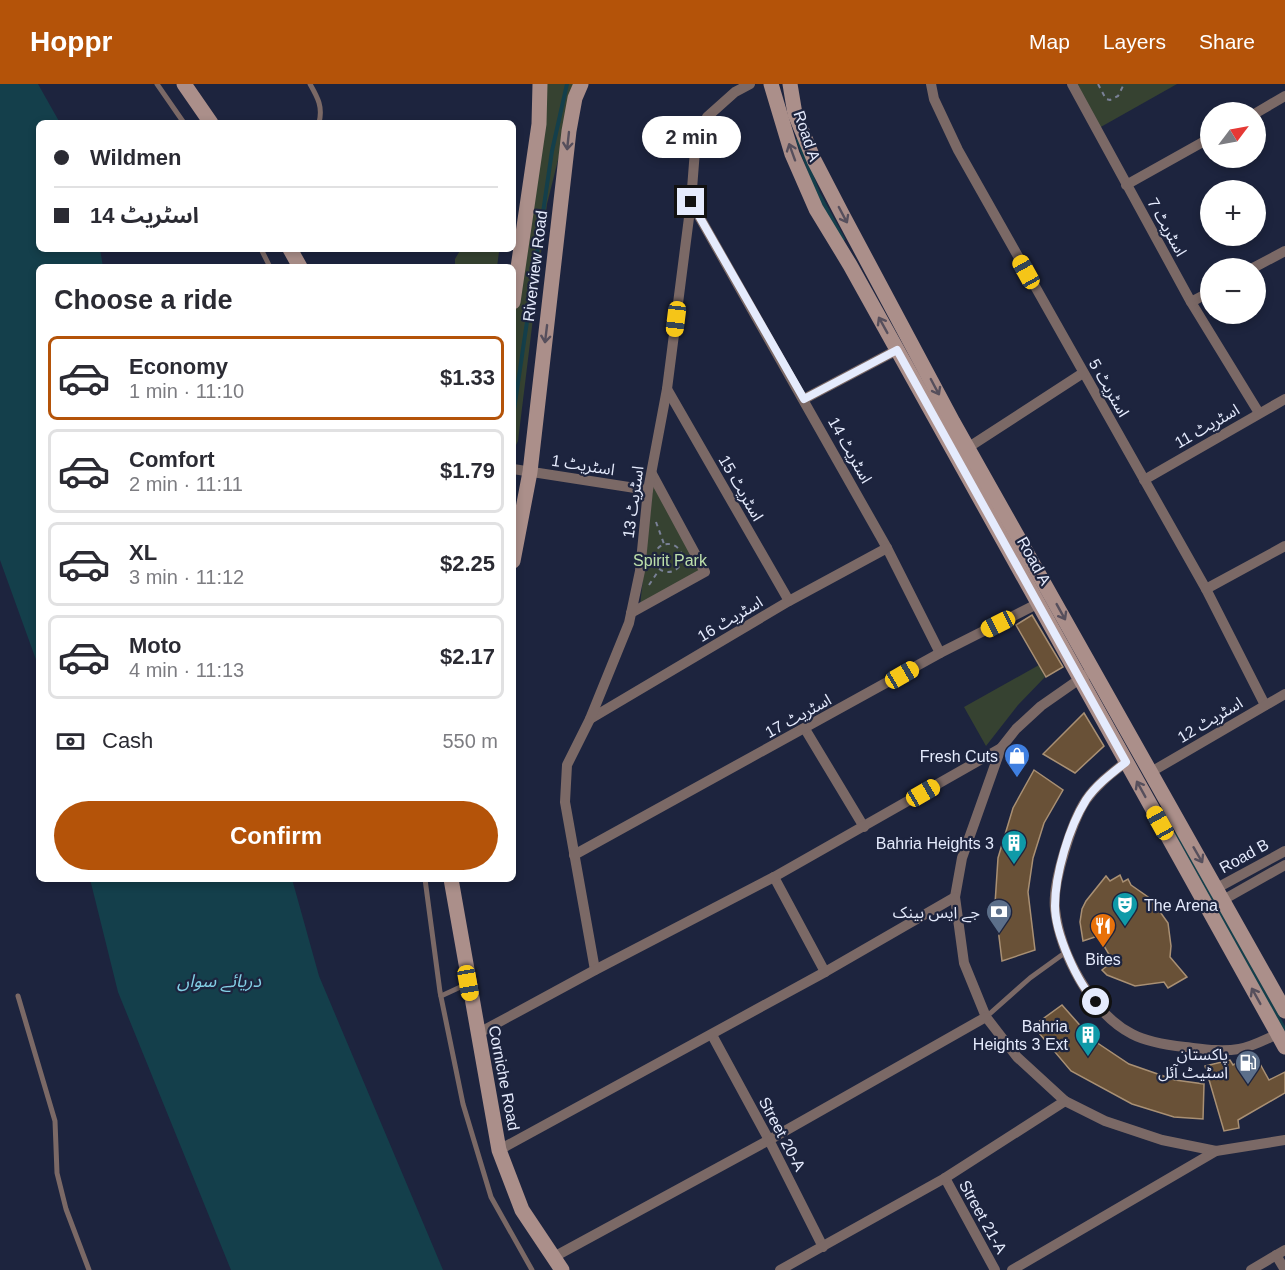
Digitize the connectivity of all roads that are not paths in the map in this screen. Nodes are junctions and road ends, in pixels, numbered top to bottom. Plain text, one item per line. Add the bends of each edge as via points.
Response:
1 (158, 84) edge
2 (184, 84) edge
3 (309, 84) edge
4 (540, 84) edge
5 (581, 84) edge
6 (750, 84) edge
7 (771, 84) edge
8 (790, 84) edge
9 (931, 84) edge
10 (1072, 84) edge
11 (1285, 96) edge
12 (1266, 107) edge
13 (182, 120) edge
14 (209, 120) edge
15 (320, 120) edge
16 (1200, 144) edge
17 (1126, 185) junction
18 (691, 202) junction
19 (1285, 251) edge
20 (1266, 261) edge
21 (516, 281) edge
22 (1200, 297) edge
23 (1191, 302) junction
24 (897, 350) junction
25 (1083, 373) junction
26 (667, 389) junction
27 (804, 399) junction
28 (1285, 399) edge
29 (1258, 413) junction
30 (969, 447) junction
31 (516, 470) edge
32 (530, 472) junction
33 (652, 474) junction
34 (1144, 480) junction
35 (648, 490) junction
36 (516, 545) edge
37 (1285, 546) edge
38 (887, 548) junction
39 (1206, 589) junction
40 (789, 602) junction
41 (1037, 604) junction
42 (631, 613) junction
43 (940, 653) junction
44 (1094, 669) junction
45 (1080, 680) junction
46 (1285, 694) edge
47 (1265, 705) junction
48 (590, 719) junction
49 (805, 729) junction
50 (1001, 748) junction
51 (1126, 762) junction
52 (1151, 772) junction
53 (864, 827) junction
54 (1285, 850) edge
55 (574, 855) junction
56 (1285, 865) edge
57 (774, 877) junction
58 (425, 882) edge
59 (451, 882) edge
60 (1220, 894) junction
61 (956, 897) junction
62 (1066, 952) junction
63 (595, 970) junction
64 (825, 972) junction
65 (468, 983) junction
66 (18, 996) dead end
67 (441, 996) junction
68 (1285, 1011) edge
69 (986, 1017) junction
70 (477, 1034) junction
71 (712, 1035) junction
72 (1281, 1040) edge
73 (1065, 1101) junction
74 (769, 1140) junction
75 (1285, 1140) edge
76 (499, 1150) junction
77 (1216, 1151) junction
78 (945, 1178) junction
79 (823, 1247) junction
80 (1281, 1253) edge
81 (557, 1264) edge
82 (89, 1270) edge
83 (532, 1270) edge
84 (780, 1270) edge
85 (995, 1270) edge
86 (1012, 1270) edge
87 (1251, 1270) edge
88 (1285, 1270) edge

1 - 13 lane
2 - 14 street
3 - 15 lane via 320,101
4 - 21 street, Riverview Road via 539,124
5 -> 32 street, Riverview Road via 569,131
6 - 18 street, اسٹریٹ 13 via 707,117 695,150
24 -> 7 street, Road A via 816,208 792,154
8 -> 30 street, Road A via 795,114 814,159
9 - 25 street, اسٹریٹ 5 via 958,150
10 - 17 street, اسٹریٹ 7
11 - 12 street
16 - 17 street
17 - 23 street, اسٹریٹ 7
18 - 26 street, اسٹریٹ 13
18 - 27 street, اسٹریٹ 14
19 - 20 street
22 - 23 street
23 - 29 street, اسٹریٹ 7
24 - 27 street
24 - 41 street, Road A
25 - 30 street
25 - 34 street, اسٹریٹ 5
26 - 33 street, اسٹریٹ 13
26 - 40 street, اسٹریٹ 15
27 - 38 street, اسٹریٹ 14
28 - 29 street, اسٹریٹ 11
29 - 34 street, اسٹریٹ 11
30 -> 44 street, Road A
31 - 32 street, اسٹریٹ 1
32 - 35 street, اسٹریٹ 1
32 - 36 street, Riverview Road
33 - 35 street, اسٹریٹ 13
33 - 42 street via 705,572
34 - 39 street, اسٹریٹ 5
35 - 42 street, اسٹریٹ 13 via 640,571
37 - 39 street
38 - 40 street, اسٹریٹ 16
38 - 43 street, اسٹریٹ 14
39 - 47 street, اسٹریٹ 5
40 - 48 street, اسٹریٹ 16
41 - 43 street, اسٹریٹ 17
41 - 45 street, Road A
42 - 48 street, اسٹریٹ 13
43 - 49 street, اسٹریٹ 17
44 - 45 street
44 - 52 street, Road A
45 - 50 street via 1041,706
45 - 51 street, Road A
46 - 47 street, اسٹریٹ 12
47 - 52 street, اسٹریٹ 12
48 - 55 street, اسٹریٹ 13 via 567,765 565,802
49 - 53 street
49 - 55 street, اسٹریٹ 17
50 - 53 street
50 - 61 street via 962,858
51 - 62 street via 1086,800 1068,838 1055,907
72 -> 51 street, Road A
52 -> 60 street, Road A
53 - 57 street
54 - 60 street, Road B
55 - 63 street, اسٹریٹ 13
56 - 60 street, Road B
57 - 63 street
57 - 64 street
58 - 67 lane
59 - 65 street, Corniche Road
60 - 68 street, Road A
61 - 64 street
61 - 69 street via 964,963
62 - 69 lane
62 - 72 street via 1083,989 1131,1034 1209,1050 1241,1049
63 - 70 street
64 - 71 street
65 - 67 lane
65 - 70 street, Corniche Road
66 - 82 lane via 55,1121 59,1182
67 - 83 lane via 463,1104 491,1197
69 - 73 street via 1017,1057
69 - 74 street
70 - 76 street, Corniche Road
71 - 74 street, Street 20-A
71 - 76 street
73 - 77 street via 1105,1121 1152,1137
73 - 78 street
74 - 79 street, Street 20-A
74 - 81 street
75 - 77 street
76 - 81 street, Corniche Road via 522,1209
77 - 86 street
78 - 79 street
78 - 85 street, Street 21-A
79 - 84 street
80 - 87 street
80 - 88 street

